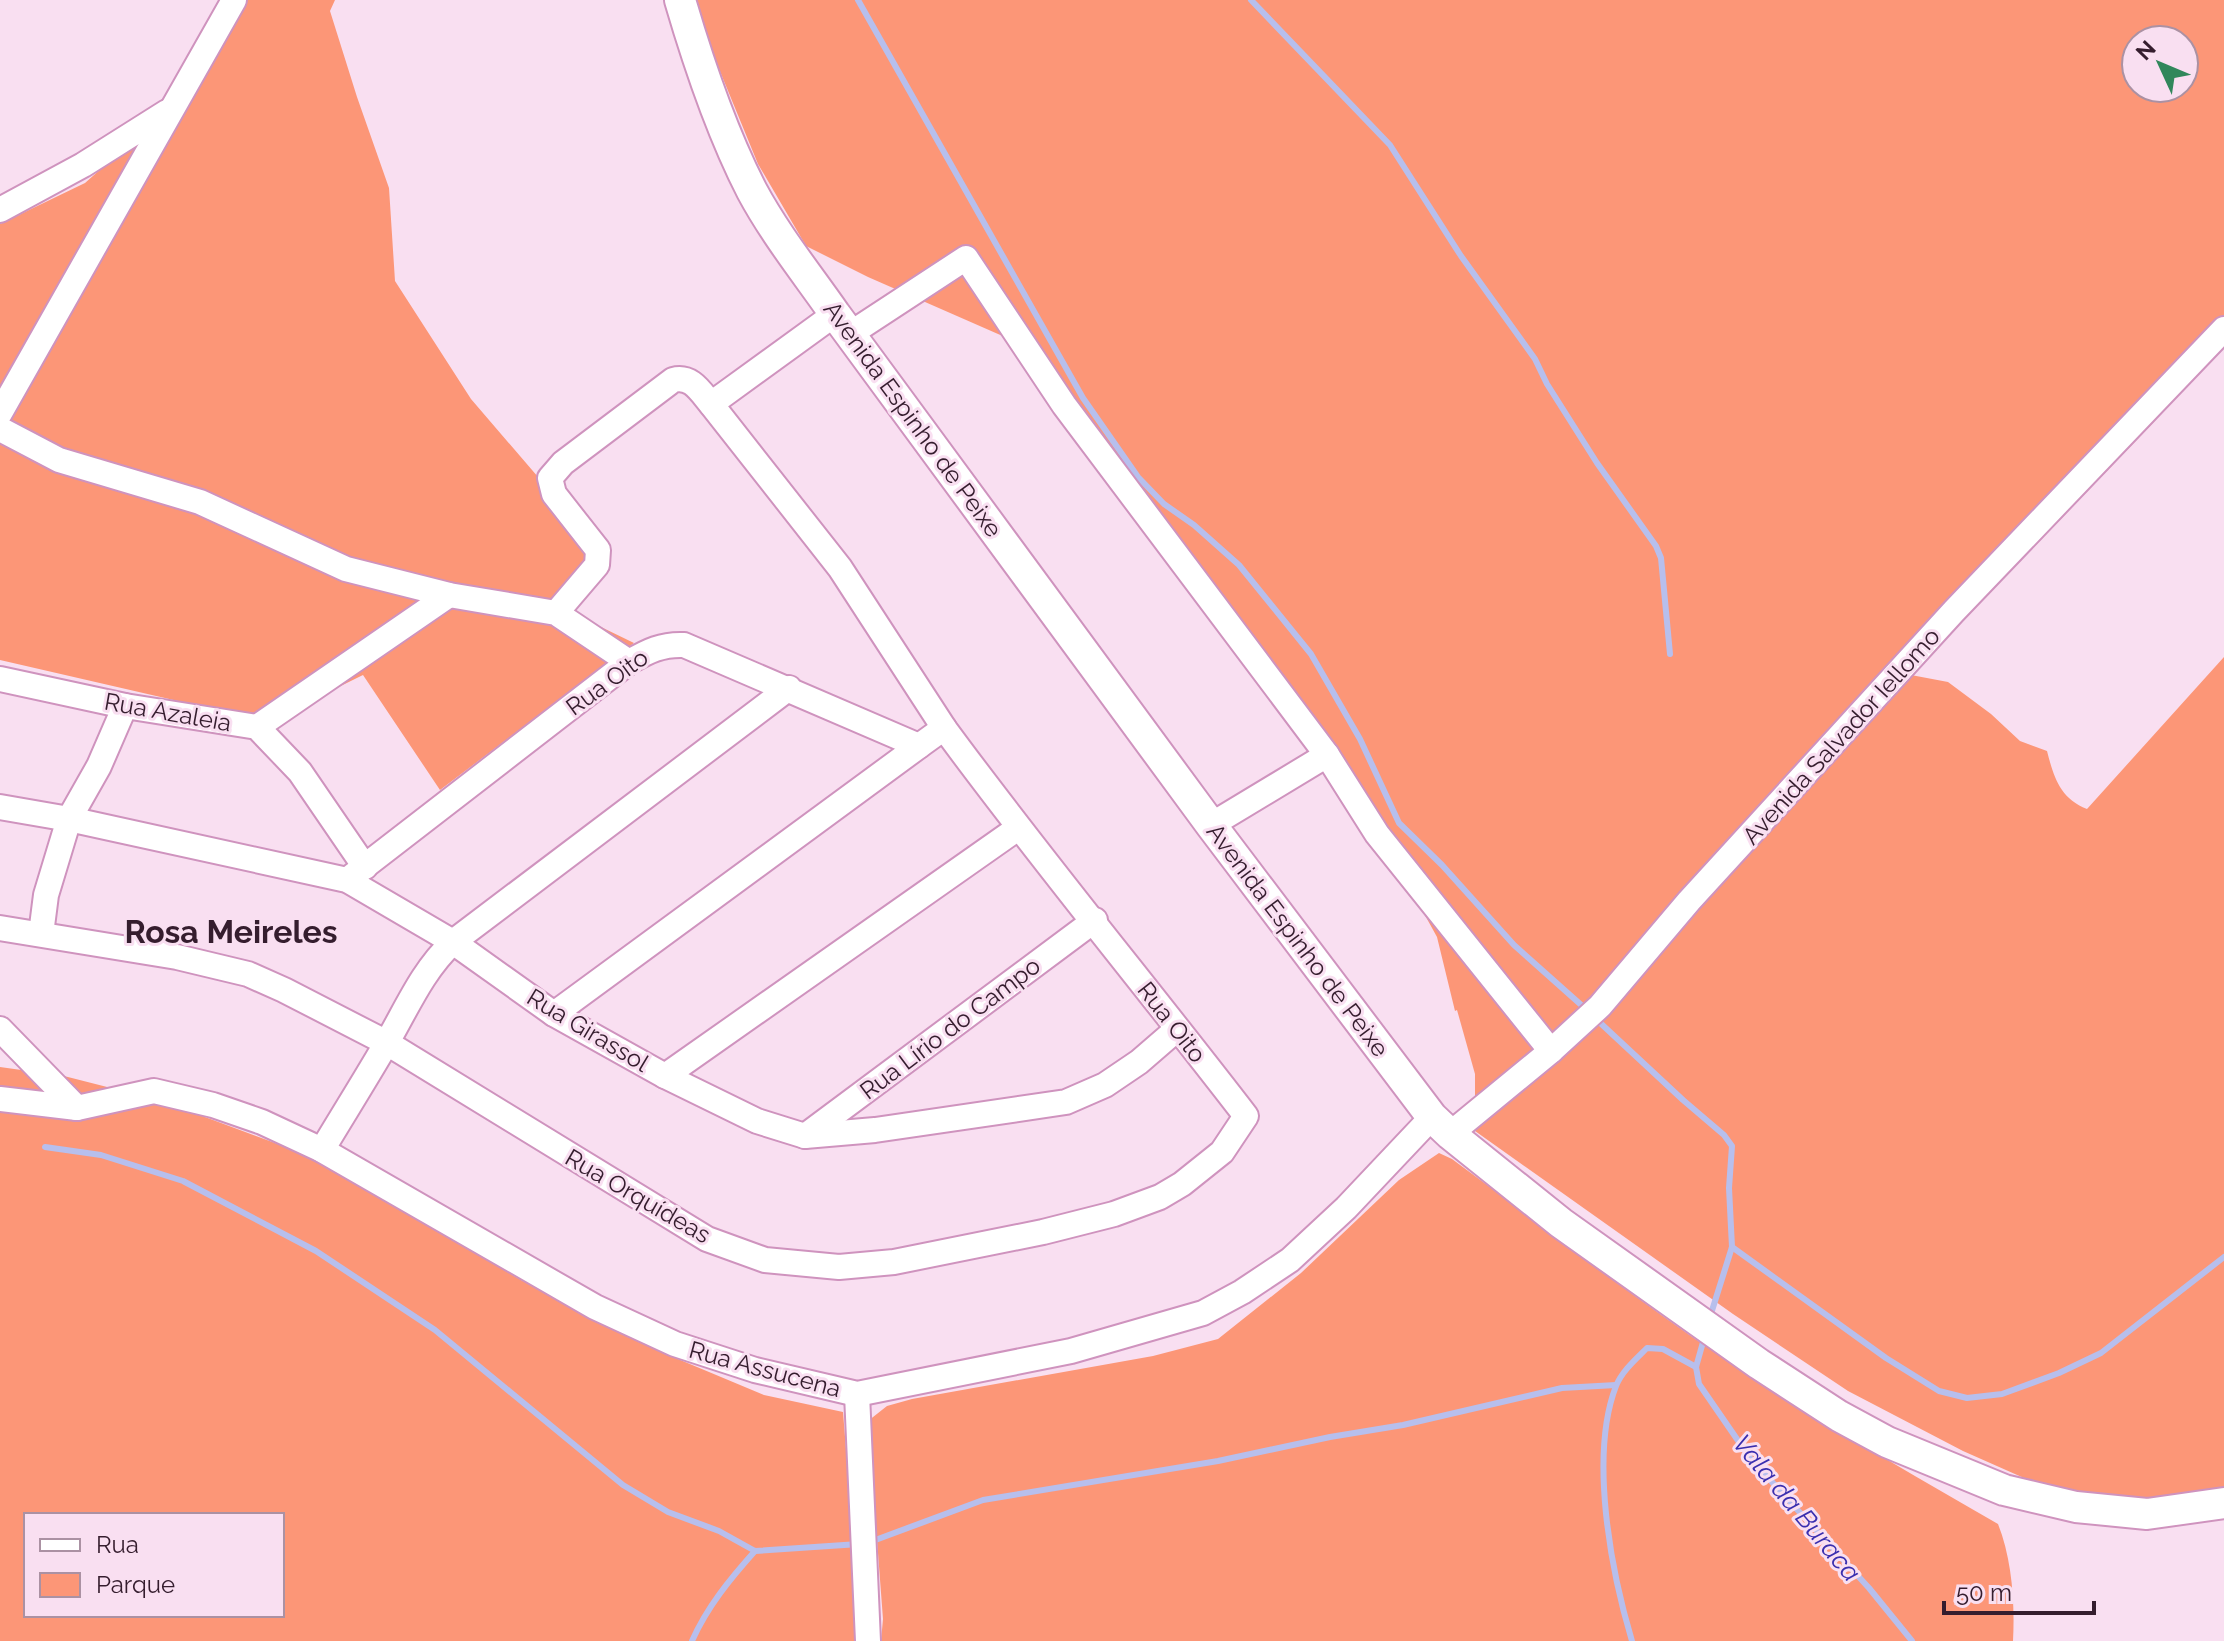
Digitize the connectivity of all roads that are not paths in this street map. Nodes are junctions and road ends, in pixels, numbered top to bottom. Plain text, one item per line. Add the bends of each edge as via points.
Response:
1 (680, 0) edge
2 (231, 1) edge
3 (169, 111) junction
4 (0, 210) edge
5 (842, 324) junction
6 (2224, 329) edge
7 (711, 404) junction
8 (0, 413) edge
9 (0, 429) edge
10 (449, 595) junction
11 (556, 613) junction
12 (629, 662) junction
13 (0, 679) edge
14 (789, 688) junction
15 (125, 706) junction
16 (257, 727) junction
17 (944, 728) junction
18 (919, 746) junction
19 (1327, 755) junction
20 (0, 807) edge
21 (69, 819) junction
22 (1211, 825) junction
23 (1018, 828) junction
24 (356, 873) junction
25 (1095, 920) junction
26 (1, 933) edge
27 (41, 934) junction
28 (453, 942) junction
29 (554, 1014) junction
30 (0, 1029) edge
31 (1176, 1030) junction
32 (387, 1043) junction
33 (1551, 1051) junction
34 (665, 1076) junction
35 (1224, 1088) joint
36 (0, 1099) edge
37 (77, 1108) junction
38 (1441, 1125) junction
39 (805, 1136) junction
40 (322, 1150) junction
41 (857, 1394) junction
42 (2224, 1503) edge
43 (868, 1641) edge

1 - 5 street, Avenida Espinho de Peixe via 753,193
2 - 3 street
3 - 4 street
3 - 8 street
5 - 7 street
5 - 19 street via 966,258 1064,405
5 - 22 street, Avenida Espinho de Peixe
6 - 33 street, Avenida Salvador Iellomo via 1954,611 1600,1006
7 - 11 street, Rua Oito via 693,384 673,380 550,478 554,494 599,556
7 - 17 street, Rua Oito via 840,568
9 - 10 street via 59,460 200,502 346,569
10 - 11 street
10 - 16 street
11 - 12 street
12 - 14 street, Rua Oito via 651,649 684,645
12 - 24 street, Rua Oito
13 - 15 street, Rua Azaleia
14 - 18 street, Rua Oito
14 - 28 street
15 - 16 street, Rua Azaleia
15 - 21 street
16 - 24 street, Rua Azaleia via 300,772
17 - 18 street
17 - 23 street, Rua Oito
18 - 29 street
19 - 22 street
19 - 33 street via 1377,834
20 - 21 street, Rua Girassol
21 - 24 street, Rua Girassol
21 - 27 street via 46,895
22 - 38 street, Avenida Espinho de Peixe
23 - 25 street, Rua Oito
23 - 34 street
24 - 28 street, Rua Girassol
25 - 31 street, Rua Oito
25 - 39 street, Rua Lírio do Campo
26 - 27 street, Rua Orquídeas
27 - 32 street, Rua Orquídeas via 248,974
28 - 29 street, Rua Girassol
28 - 32 street via 419,982
29 - 34 street, Rua Girassol
30 - 37 street
31 - 35 street, Rua Oito
31 - 39 street, Rua Girassol via 1105,1085 1066,1102
32 - 35 street, Rua Orquídeas via 707,1239 765,1260 839,1267 894,1262 1043,1232 1160,1197 1222,1152 1246,1116
32 - 40 street
33 - 38 street, Avenida Salvador Iellomo
34 - 39 street, Rua Girassol via 757,1121
36 - 37 street, Rua Assucena
37 - 40 street, Rua Assucena via 154,1091 225,1109
38 - 41 street, Rua Assucena via 1290,1260 1203,1313 1071,1351
38 - 42 street, Avenida Espinho de Peixe via 1561,1223 1759,1364 1887,1442 2004,1490 2076,1507 2147,1514
40 - 41 street, Rua Assucena via 595,1307 675,1344
41 - 43 street

